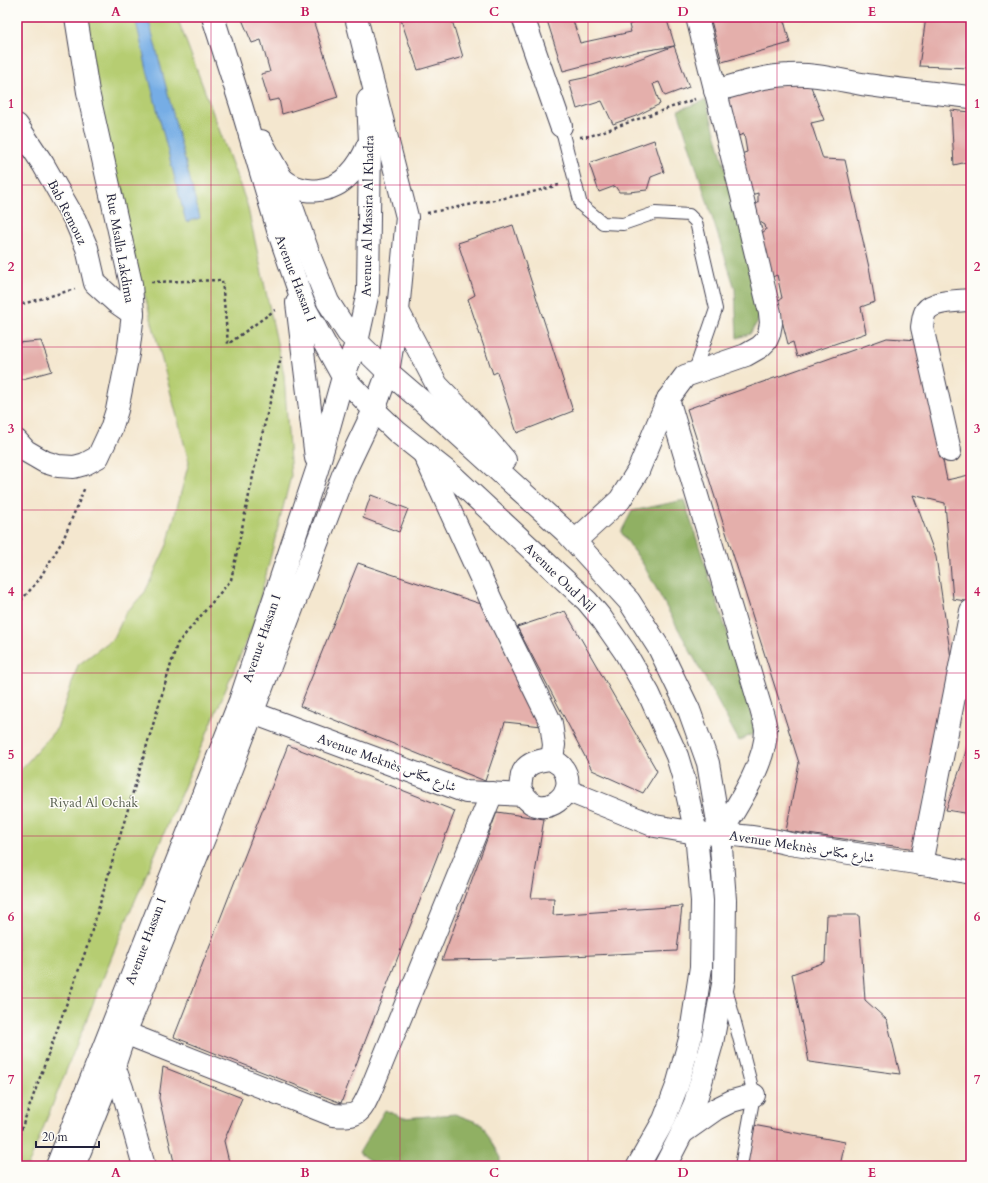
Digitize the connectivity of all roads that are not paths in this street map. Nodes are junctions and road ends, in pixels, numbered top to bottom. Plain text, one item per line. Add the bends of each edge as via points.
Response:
1 (76, 17) edge
2 (213, 17) edge
3 (356, 17) edge
4 (523, 17) edge
5 (697, 17) edge
6 (365, 52) junction
7 (715, 91) junction
8 (971, 97) edge
9 (241, 105) junction
10 (17, 125) edge
11 (562, 126) joint
12 (370, 142) junction
13 (282, 179) junction
14 (278, 230) junction
15 (971, 301) edge
16 (398, 311) junction
17 (133, 314) junction
18 (356, 342) junction
19 (388, 372) junction
20 (694, 373) junction
21 (343, 377) junction
22 (668, 399) junction
23 (374, 410) junction
24 (17, 441) edge
25 (950, 451) dead end
26 (424, 454) junction
27 (317, 470) junction
28 (570, 536) junction
29 (971, 611) edge
30 (253, 713) junction
31 (552, 759) junction
32 (566, 790) junction
33 (492, 793) junction
34 (524, 796) junction
35 (696, 833) junction
36 (720, 834) junction
37 (921, 864) junction
38 (971, 873) edge
39 (724, 979) junction
40 (125, 1033) junction
41 (114, 1066) junction
42 (754, 1095) junction
43 (682, 1133) junction
44 (57, 1166) edge
45 (74, 1166) edge
46 (144, 1166) edge
47 (638, 1166) edge
48 (665, 1166) edge
49 (741, 1166) edge

1 - 17 main road, Rue Msalla Lakdima via 88,92 131,284
2 - 9 main road, Avenue Hassan I
3 - 6 main road, Avenue Al Massira Al Khadra
4 - 11 main road
5 - 7 main road
6 - 12 main road, Avenue Al Massira Al Khadra
6 - 16 main road, Avenue Al Massira Al Khadra via 407,217
7 - 8 main road via 770,78 806,75
7 - 20 main road via 771,323 766,341 760,347 746,355
9 - 13 main road, Avenue Hassan I
9 - 14 main road, Avenue Hassan I
10 - 17 main road, Bab Remouz via 75,220 87,248 95,283
11 - 20 lane via 581,205 603,223 623,224 655,213 689,215 696,222 716,309
12 - 13 main road via 355,169 336,185 322,190 300,189
12 - 18 main road, Avenue Al Massira Al Khadra via 368,292
13 - 18 main road, Avenue Hassan I via 328,302
14 - 21 main road, Avenue Hassan I via 306,310
14 - 27 main road via 300,321
15 - 25 main road via 935,304 926,311 923,319 922,327
16 - 19 main road, Avenue Al Massira Al Khadra
16 - 28 main road via 437,385 466,414
17 - 24 main road, Rue Msalla Lakdima via 117,410 98,457 74,467 58,466 26,451
18 - 19 main road, Avenue Hassan I
18 - 21 main road, Avenue Al Massira Al Khadra
19 - 23 main road, Avenue Hassan I
19 - 28 main road
20 - 22 main road via 685,376
21 - 23 main road, Avenue Oud Nil
21 - 27 main road, Avenue Hassan I
22 - 28 main road via 638,471 620,500
22 - 36 main road via 766,729 764,744 750,783
23 - 26 main road, Avenue Oud Nil
23 - 30 main road, Avenue Hassan I via 343,475
26 - 31 main road via 551,723 554,745
26 - 35 main road, Avenue Oud Nil via 454,477 532,549 587,601 602,619 649,694 677,756
27 - 44 main road, Avenue Hassan I via 240,701
28 - 36 main road via 629,602 659,648 690,710 708,763
29 - 37 main road
30 - 33 main road, Avenue Meknès شارع مكناس via 466,792
30 - 40 main road, Avenue Hassan I
31 - 32 main road via 562,767 567,779
31 - 34 main road via 536,761 527,766 521,775 520,786
32 - 34 main road via 561,799 552,805 532,803
32 - 35 main road, Avenue Meknès شارع مكناس via 655,826
33 - 34 main road, Avenue Meknès شارع مكناس
33 - 40 main road via 362,1109 346,1116 333,1115
35 - 36 main road, Avenue Meknès شارع مكناس
35 - 47 main road, Avenue Oud Nil via 702,902 701,967 690,1039 664,1120
36 - 37 main road, Avenue Meknès شارع مكناس via 770,838 812,848
36 - 39 main road via 726,900
37 - 38 main road, Avenue Meknès شارع مكناس
39 - 42 lane
39 - 43 main road via 712,1044 695,1103
40 - 41 main road, Avenue Hassan I
41 - 45 main road, Avenue Hassan I
41 - 46 main road
42 - 43 main road via 716,1109
42 - 49 lane
43 - 48 main road

